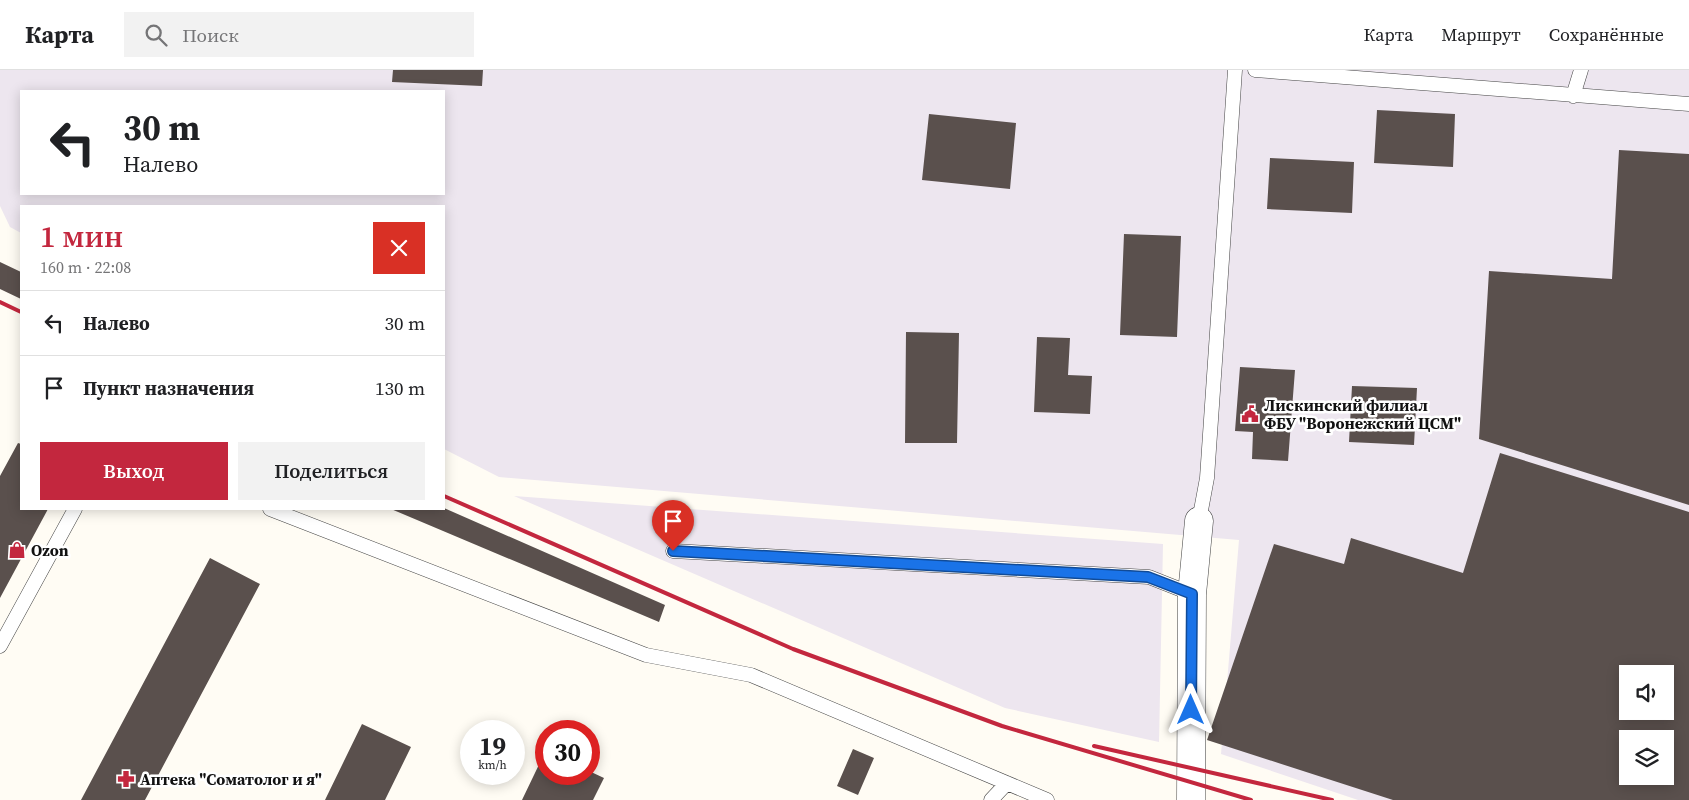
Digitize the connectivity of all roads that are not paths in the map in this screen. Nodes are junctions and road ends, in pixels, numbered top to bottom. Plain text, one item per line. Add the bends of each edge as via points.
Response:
1 (1235, 70) edge
2 (1255, 70) edge
3 (1581, 70) edge
4 (1573, 96) junction
5 (1689, 104) edge
6 (74, 510) edge
7 (273, 510) edge
8 (1199, 521) joint
9 (673, 551) dead end
10 (1192, 594) junction
11 (0, 646) edge
12 (1007, 783) junction
13 (991, 800) edge
14 (1047, 800) edge
15 (1191, 800) edge

1 - 8 lane via 1208,478
2 - 4 lane
3 - 4 lane
4 - 5 lane
6 - 11 lane
7 - 12 lane via 646,655 751,675
8 - 10 street
9 - 10 lane via 1148,577
10 - 15 street
12 - 13 lane
12 - 14 lane

